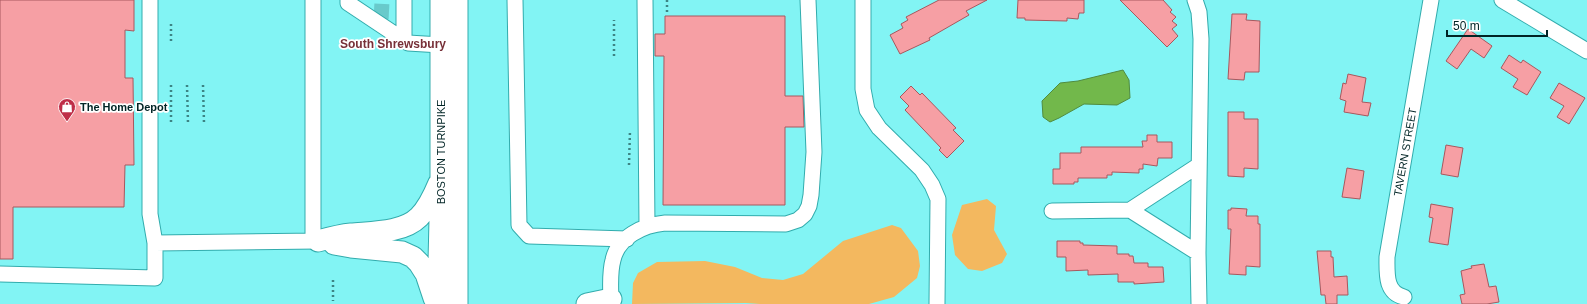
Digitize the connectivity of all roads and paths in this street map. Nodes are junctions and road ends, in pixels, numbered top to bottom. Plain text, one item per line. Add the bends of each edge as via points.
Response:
1 (150, 0) edge
2 (313, 0) edge
3 (348, 0) edge
4 (441, 0) edge
5 (457, 0) edge
6 (515, 0) edge
7 (645, 0) edge
8 (667, 0) edge
9 (808, 0) edge
10 (863, 0) edge
11 (1195, 0) edge
12 (1431, 0) edge
13 (1502, 0) edge
14 (400, 8) edge
15 (667, 12) dead end
16 (614, 20) dead end
17 (171, 24) dead end
18 (404, 40) junction
19 (171, 43) dead end
20 (441, 45) junction
21 (1587, 51) edge
22 (614, 56) dead end
23 (171, 84) dead end
24 (187, 84) dead end
25 (203, 85) dead end
26 (172, 123) dead end
27 (188, 123) dead end
28 (204, 123) dead end
29 (630, 130) dead end
30 (629, 165) dead end
31 (1199, 165) junction
32 (441, 177) junction
33 (1130, 210) junction
34 (1052, 211) dead end
35 (647, 226) junction
36 (626, 239) junction
37 (315, 241) junction
38 (155, 243) junction
39 (1198, 253) junction
40 (0, 274) edge
41 (457, 277) junction
42 (333, 280) dead end
43 (1404, 296) dead end
44 (333, 301) dead end
45 (611, 302) edge
46 (437, 304) edge
47 (457, 304) edge
48 (471, 304) edge
49 (587, 304) edge
50 (936, 304) edge
51 (1199, 304) edge

1 - 38 street via 150,214
2 - 37 street
3 - 18 street via 348,3 367,11
4 - 20 highway, BOSTON TURNPIKE
5 - 41 highway, BOSTON TURNPIKE
6 - 36 street via 519,225 529,236
7 - 35 street
8 - 15 path
9 - 35 street via 814,152 810,200 805,214 798,220 786,224 665,223
10 - 50 street via 863,89 867,110 879,128 922,170 938,199
11 - 31 street via 1200,16 1201,39
12 - 43 street, TAVERN STREET via 1387,257 1390,286 1397,295
13 - 21 street
14 - 18 street
16 - 22 path
17 - 19 path
18 - 20 street via 408,43
20 - 32 highway, BOSTON TURNPIKE
23 - 26 path
24 - 27 path
25 - 28 path
29 - 30 path
31 - 33 street
31 - 39 street
32 - 37 highway via 433,198 419,218 408,225 385,231
32 - 46 highway, BOSTON TURNPIKE
33 - 34 street
33 - 39 street
35 - 36 street
36 - 45 street via 612,261
37 - 38 street
37 - 46 highway via 402,252 413,257 426,274
38 - 40 street via 155,278
39 - 51 street
41 - 47 highway, BOSTON TURNPIKE
41 - 48 highway
42 - 44 path
45 - 49 highway

